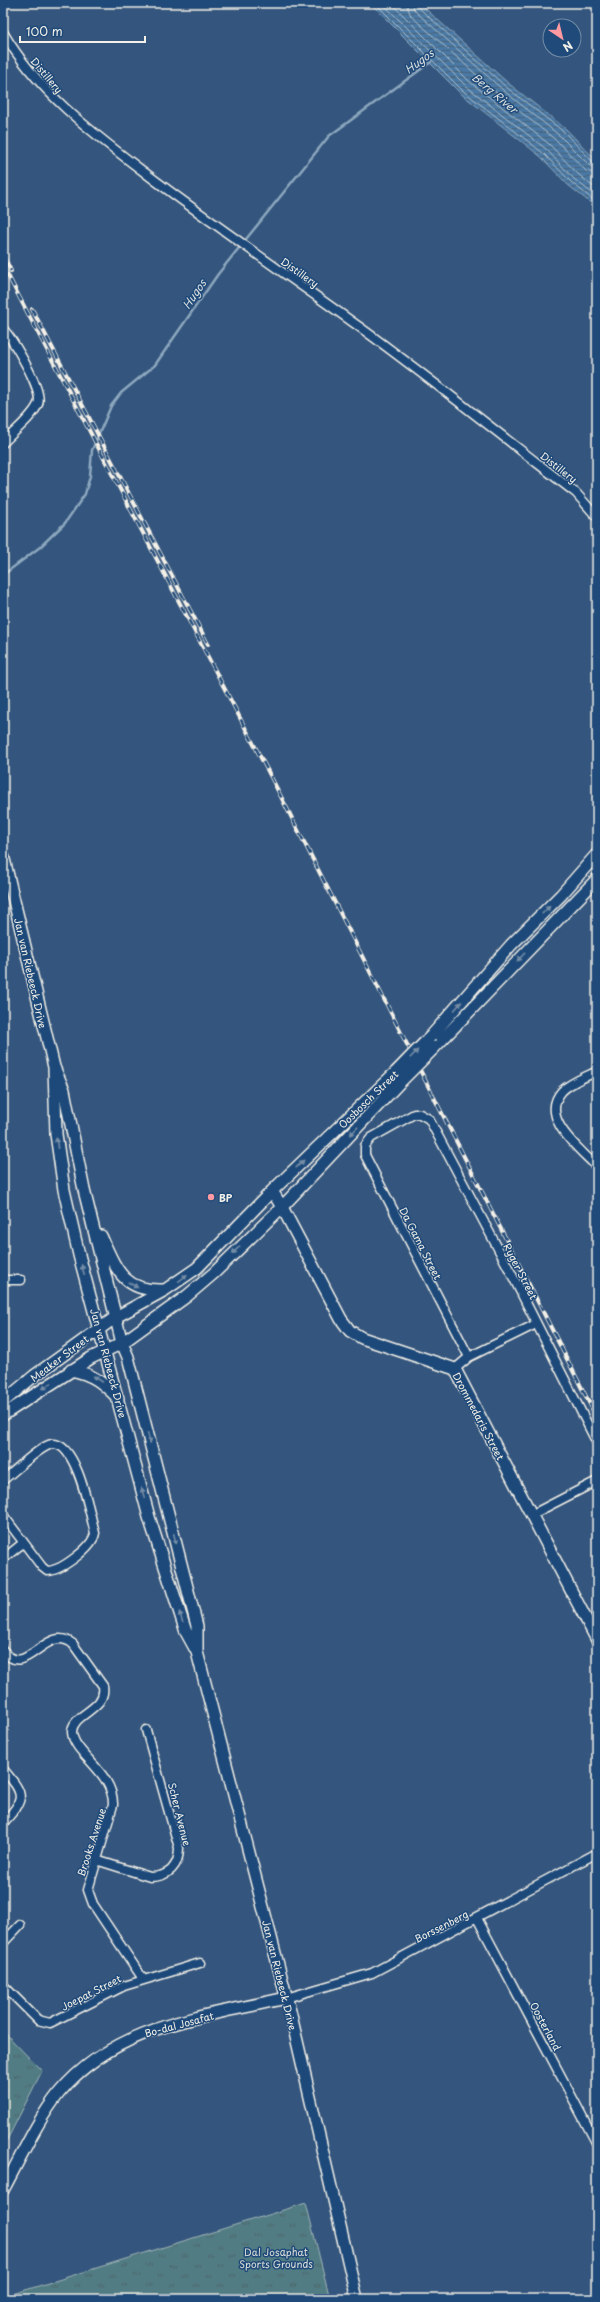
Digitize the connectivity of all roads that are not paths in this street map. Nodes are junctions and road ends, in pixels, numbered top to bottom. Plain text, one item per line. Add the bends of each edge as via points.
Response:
1 (3, 32) edge
2 (3, 329) edge
3 (3, 443) edge
4 (597, 517) edge
5 (3, 855) edge
6 (596, 856) edge
7 (6, 875) edge
8 (597, 879) edge
9 (54, 1067) junction
10 (597, 1071) edge
11 (398, 1077) junction
12 (371, 1138) joint
13 (597, 1167) edge
14 (84, 1190) junction
15 (272, 1191) junction
16 (282, 1207) junction
17 (3, 1280) edge
18 (21, 1280) dead end
19 (165, 1290) junction
20 (116, 1316) junction
21 (536, 1324) junction
22 (99, 1328) junction
23 (122, 1343) junction
24 (105, 1351) junction
25 (468, 1357) junction
26 (455, 1369) junction
27 (71, 1370) junction
28 (118, 1398) junction
29 (3, 1402) edge
30 (3, 1415) edge
31 (597, 1443) edge
32 (3, 1480) edge
33 (597, 1481) edge
34 (531, 1515) junction
35 (3, 1516) edge
36 (23, 1543) junction
37 (3, 1559) edge
38 (597, 1640) edge
39 (3, 1650) edge
40 (197, 1652) junction
41 (146, 1730) dead end
42 (3, 1769) edge
43 (3, 1823) edge
44 (597, 1853) edge
45 (96, 1860) junction
46 (477, 1918) junction
47 (20, 1925) dead end
48 (3, 1943) edge
49 (200, 1963) dead end
50 (143, 1979) junction
51 (3, 1985) edge
52 (286, 1998) junction
53 (597, 2144) edge
54 (3, 2190) edge
55 (357, 2299) edge

1 - 4 street, Distillery via 33,76 57,102 115,150 362,329 576,493
2 - 3 street via 37,387 40,399 34,410
5 - 7 main road, Jan van Riebeeck Drive
11 -> 6 main road, Oosbosch Street, bridge via 511,945
7 - 9 main road, Jan van Riebeeck Drive
8 -> 11 main road, Oosbosch Street, bridge via 435,1047
9 - 14 main road, Jan van Riebeeck Drive via 64,1090
22 -> 9 main road, Jan van Riebeeck Drive via 64,1190 56,1134
10 - 13 street via 563,1090 554,1107 559,1126
15 -> 11 main road, Oosbosch Street
11 -> 16 main road, Oosbosch Street
12 - 21 street, Ryger Street via 414,1114 429,1119
12 - 25 street, Da Gama Street via 365,1146 365,1155
14 -> 19 main road via 101,1236 123,1277 137,1288
14 - 20 main road, Jan van Riebeeck Drive
15 - 16 main road, Drommedaris Street
19 -> 15 main road, Oosbosch Street via 197,1268
16 -> 23 main road, Oosbosch Street via 203,1282 159,1318
16 - 26 main road, Drommedaris Street via 341,1319 350,1331 362,1338
17 - 18 street
19 - 20 main road, Oosbosch Street
20 - 22 main road, Meaker Street
20 - 23 main road, Jan van Riebeeck Drive
21 - 25 street
21 - 31 street, Ryger Street
22 - 24 main road, Jan van Riebeeck Drive
22 - 29 main road, Meaker Street
23 - 24 main road, Meaker Street
23 -> 40 main road, Jan van Riebeeck Drive via 128,1357 197,1626
24 - 27 main road, Meaker Street
24 - 28 main road, Jan van Riebeeck Drive
25 - 26 street
26 - 34 main road, Drommedaris Street
28 -> 27 main road via 101,1380 87,1373
27 -> 30 main road, Meaker Street
40 -> 28 main road, Jan van Riebeeck Drive via 186,1632 149,1517
32 - 36 street via 53,1444 64,1449 78,1471 95,1533 91,1544 53,1571 47,1571
33 - 34 street
34 - 38 main road, Drommedaris Street
35 - 36 street
36 - 37 street
39 - 45 street, Brooks Avenue via 12,1659 19,1660 26,1658 50,1640 67,1640 73,1644 103,1686 104,1692 98,1703 75,1723 72,1730 77,1744 104,1778 113,1795 113,1805
40 - 52 main road, Jan van Riebeeck Drive
41 - 45 street, Scher Avenue via 179,1848 176,1866 159,1877 150,1877
42 - 43 street via 21,1793 17,1807
44 - 46 street, Borssenberg
45 - 50 street, Brooks Avenue via 88,1883 90,1898
46 - 52 street, Borssenberg via 372,1973
46 - 53 street, Oosterland
47 - 48 street
49 - 50 street, Joepat Street
50 - 51 street, Joepat Street via 108,1993 50,2023 38,2020
52 - 54 main road, Bo-dal Josafat via 162,2027 124,2041 97,2057 78,2073 51,2105
52 - 55 main road, Jan van Riebeeck Drive

